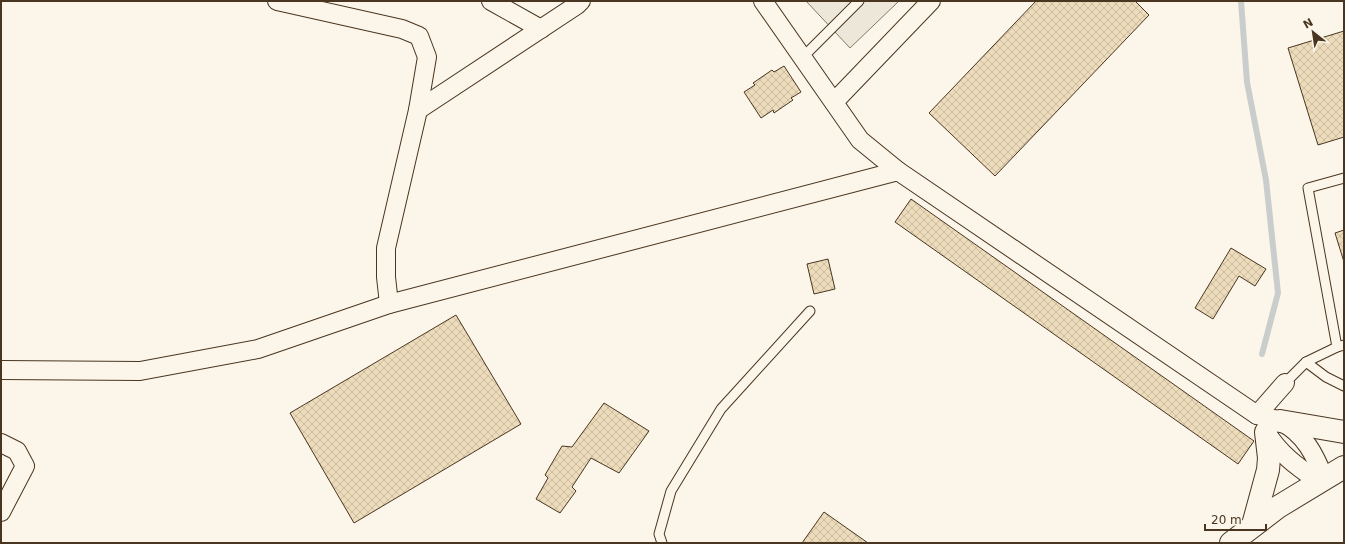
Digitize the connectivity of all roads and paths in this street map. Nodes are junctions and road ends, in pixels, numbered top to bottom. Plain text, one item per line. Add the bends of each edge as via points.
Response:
1 (277, 1) edge
2 (491, 1) edge
3 (581, 1) edge
4 (859, 1) edge
5 (931, 1) edge
6 (768, 3) edge
7 (541, 29) junction
8 (803, 57) junction
9 (834, 102) junction
10 (418, 110) junction
11 (898, 171) junction
12 (1344, 178) edge
13 (389, 304) junction
14 (810, 311) dead end
15 (1340, 346) edge
16 (1306, 362) junction
17 (1, 370) edge
18 (1285, 383) joint
19 (1344, 386) edge
20 (1267, 423) junction
21 (1344, 432) edge
22 (1, 443) edge
23 (1344, 467) edge
24 (1321, 479) junction
25 (1, 512) edge
26 (1253, 525) junction
27 (662, 543) edge
28 (1231, 543) edge

1 - 10 street via 402,29 419,36 426,56
2 - 7 street
3 - 7 street
4 - 8 lane
5 - 9 street
6 - 8 street
7 - 10 street
8 - 9 street
9 - 11 street via 860,140
10 - 13 street via 386,248
11 - 13 street
11 - 20 street
12 - 15 lane via 1308,188
13 - 17 street via 258,349 140,371
14 - 27 lane via 721,409 671,490 659,534
15 - 16 lane
16 - 18 lane
16 - 19 lane via 1326,377
18 - 20 street
20 - 21 main road
20 - 24 street via 1280,452 1288,460
20 - 24 street via 1292,428 1302,436 1317,461
20 - 26 main road via 1268,470
22 - 25 street via 17,451 25,466
23 - 24 main road
24 - 26 main road
26 - 28 main road

